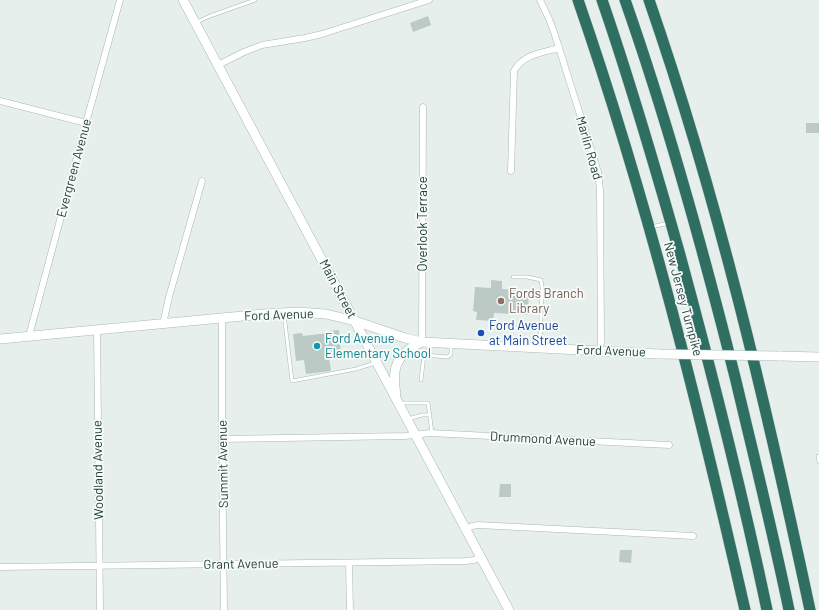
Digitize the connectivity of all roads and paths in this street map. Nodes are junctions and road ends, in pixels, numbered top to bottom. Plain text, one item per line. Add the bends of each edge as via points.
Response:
1 (120, 0) edge
2 (183, 0) edge
3 (254, 0) edge
4 (429, 0) edge
5 (540, 0) edge
6 (578, 0) edge
7 (602, 0) edge
8 (625, 0) edge
9 (649, 0) edge
10 (195, 23) junction
11 (559, 48) junction
12 (218, 65) junction
13 (0, 101) edge
14 (423, 107) dead end
15 (86, 123) junction
16 (511, 171) dead end
17 (202, 181) dead end
18 (670, 222) junction
19 (649, 228) junction
20 (513, 277) dead end
21 (284, 312) junction
22 (222, 318) junction
23 (355, 321) junction
24 (164, 324) junction
25 (97, 330) junction
26 (29, 336) junction
27 (0, 339) edge
28 (425, 342) junction
29 (452, 344) junction
30 (540, 348) junction
31 (600, 351) junction
32 (428, 355) junction
33 (819, 357) edge
34 (377, 362) junction
35 (421, 380) dead end
36 (398, 402) junction
37 (430, 415) junction
38 (407, 419) junction
39 (432, 433) junction
40 (416, 435) junction
41 (222, 439) junction
42 (669, 445) dead end
43 (819, 456) edge
44 (819, 462) edge
45 (466, 528) junction
46 (693, 536) dead end
47 (481, 557) junction
48 (349, 563) junction
49 (224, 564) junction
50 (100, 566) junction
51 (0, 567) edge
52 (100, 610) edge
53 (224, 610) edge
54 (350, 610) edge
55 (509, 610) edge
56 (745, 610) edge
57 (767, 610) edge
58 (789, 610) edge
59 (810, 610) edge

1 - 15 street, Evergreen Avenue
2 - 10 street, Main Street
3 - 10 lane
4 - 12 street via 322,34 262,45
5 - 11 street, Marlin Road
6 - 19 highway, New Jersey Turnpike
7 - 18 highway, New Jersey Turnpike
8 - 58 highway via 667,129 708,275
9 - 59 highway via 692,135 730,269 762,394
10 - 12 street, Main Street
11 - 16 street via 529,56 518,64 514,71
11 - 31 street, Marlin Road via 598,172
12 - 23 street, Main Street
13 - 15 street
14 - 28 street, Overlook Terrace
15 - 26 street, Evergreen Avenue
17 - 24 street via 169,297
18 - 19 lane
18 - 57 highway, New Jersey Turnpike via 718,402
19 - 56 highway, New Jersey Turnpike via 695,400
20 - 30 lane via 541,280
21 - 22 street, Ford Avenue
21 - 23 street, Ford Avenue via 315,313
21 - 34 lane via 292,381 356,369
22 - 24 street, Ford Avenue
22 - 41 street, Summit Avenue
23 - 28 street, Ford Avenue
23 - 34 street, Main Street
24 - 25 street, Ford Avenue
25 - 26 street, Ford Avenue
25 - 50 street, Woodland Avenue
26 - 27 street, Ford Avenue
28 - 29 street, Ford Avenue
28 - 32 lane
28 - 36 street via 406,350 397,362 394,378
29 - 30 street, Ford Avenue
29 - 32 lane via 448,357
30 - 31 street, Ford Avenue
31 - 33 street, Ford Avenue, bridge
32 - 35 lane via 424,355
34 - 36 street, Main Street
36 - 37 lane via 428,403
36 - 38 street, Main Street
37 - 38 lane
37 - 39 lane
38 - 40 street, Main Street
39 - 40 street, Drummond Avenue
39 - 42 street, Drummond Avenue
40 - 41 street, Drummond Avenue
40 - 45 street, Main Street
41 - 49 street, Summit Avenue
43 - 44 lane
45 - 46 street via 478,525
45 - 47 street, Main Street
47 - 48 street, Grant Avenue via 466,561
47 - 55 street, Main Street
48 - 49 street, Grant Avenue
48 - 54 street
49 - 50 street, Grant Avenue
49 - 53 street, Summit Avenue
50 - 51 street, Grant Avenue
50 - 52 street, Woodland Avenue

